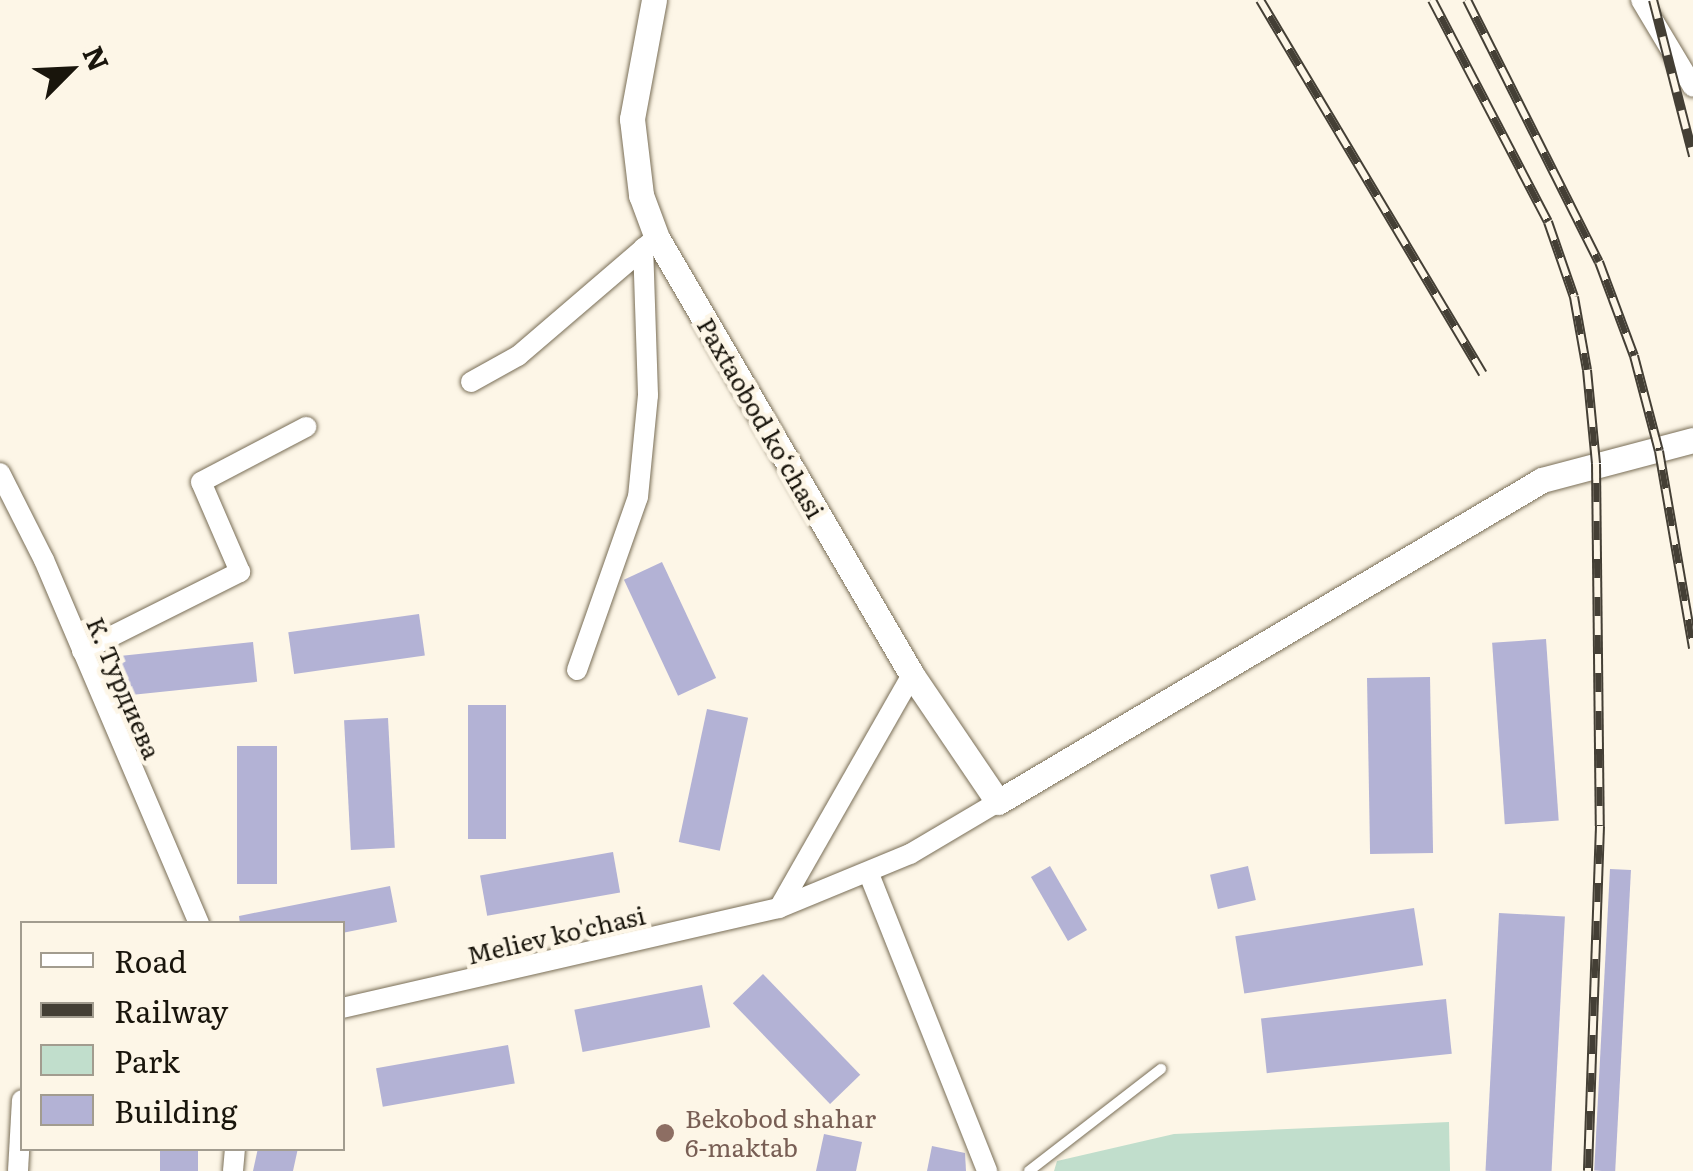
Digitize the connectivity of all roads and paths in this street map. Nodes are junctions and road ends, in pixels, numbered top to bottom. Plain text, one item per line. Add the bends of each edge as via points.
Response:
1 (654, 0) edge
2 (1642, 0) edge
3 (1693, 87) edge
4 (650, 243) junction
5 (472, 382) dead end
6 (306, 427) dead end
7 (1693, 440) edge
8 (0, 473) edge
9 (82, 651) junction
10 (577, 670) dead end
11 (912, 675) junction
12 (998, 802) junction
13 (869, 874) junction
14 (779, 908) junction
15 (198, 921) edge
16 (345, 1007) edge
17 (1161, 1069) dead end
18 (20, 1136) edge
19 (18, 1171) edge
20 (987, 1171) edge
21 (1029, 1171) edge

1 - 4 street, Paxtaobod ko‘chasi via 632,119
2 - 3 street
4 - 5 street via 518,356
4 - 10 street via 648,395 638,497
4 - 11 street, Paxtaobod ko‘chasi
6 - 9 street via 201,482 240,572
7 - 12 street via 1542,480
8 - 9 street, К. Турдиева
9 - 15 street, К. Турдиева
11 - 12 street, Paxtaobod ko‘chasi
11 - 14 street
12 - 13 street, Meliev ko'chasi
13 - 14 street, Meliev ko'chasi
13 - 20 street
14 - 16 street, Meliev ko'chasi
17 - 21 lane
18 - 19 street

